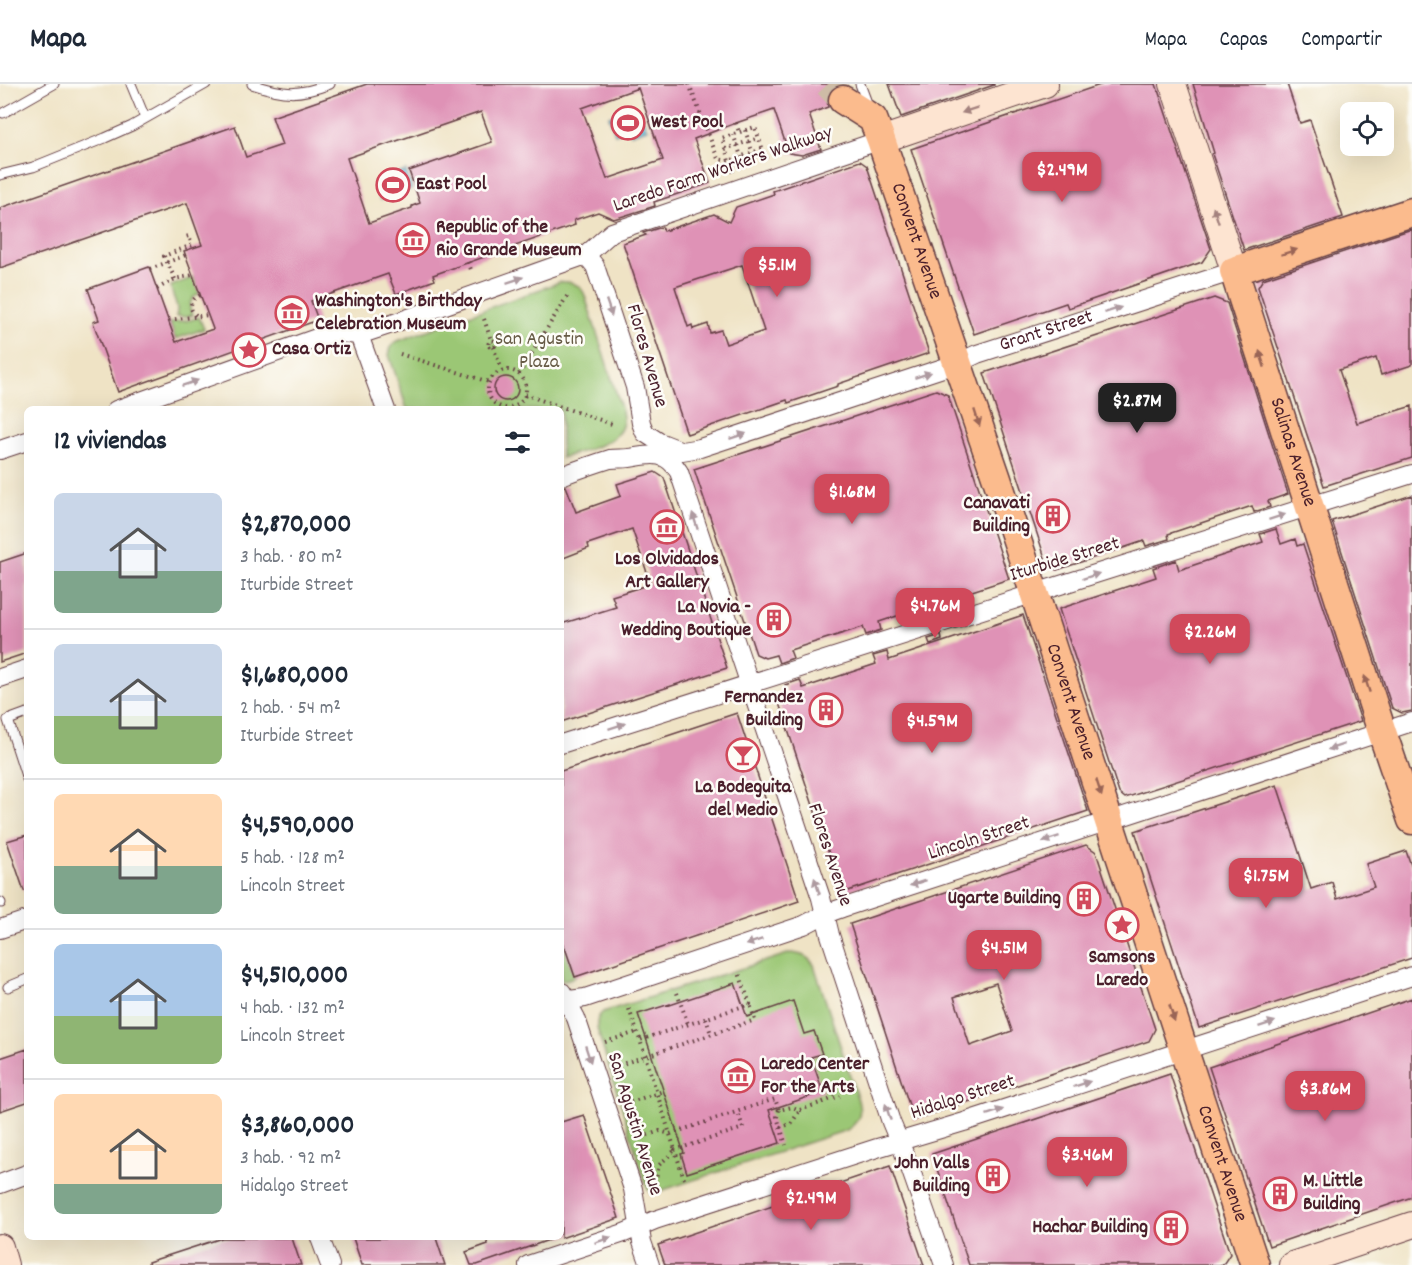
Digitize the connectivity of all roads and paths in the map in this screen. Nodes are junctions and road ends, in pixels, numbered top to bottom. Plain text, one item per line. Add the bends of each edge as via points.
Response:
1 (54, 84) edge
2 (131, 84) edge
3 (206, 84) edge
4 (252, 84) edge
5 (330, 84) edge
6 (689, 84) edge
7 (1046, 84) edge
8 (1173, 84) edge
9 (852, 92) tunnel mouth
10 (3, 113) dead end
11 (145, 118) junction
12 (736, 123) dead end
13 (745, 130) junction
14 (877, 130) junction
15 (739, 132) junction
16 (733, 134) junction
17 (759, 138) junction
18 (749, 141) junction
19 (737, 145) junction
20 (725, 149) junction
21 (762, 149) junction
22 (753, 152) junction
23 (741, 156) junction
24 (729, 161) junction
25 (757, 164) dead end
26 (745, 168) dead end
27 (0, 175) edge
28 (772, 177) junction
29 (739, 188) junction
30 (1412, 212) edge
31 (185, 237) dead end
32 (186, 255) dead end
33 (586, 255) junction
34 (468, 262) dead end
35 (167, 263) junction
36 (150, 269) dead end
37 (1234, 271) junction
38 (472, 272) dead end
39 (193, 275) dead end
40 (175, 279) junction
41 (157, 289) dead end
42 (569, 293) dead end
43 (200, 295) dead end
44 (208, 315) dead end
45 (197, 316) junction
46 (484, 319) dead end
47 (169, 320) dead end
48 (359, 335) junction
49 (400, 354) dead end
50 (958, 363) junction
51 (502, 370) junction
52 (519, 374) junction
53 (489, 382) junction
54 (525, 394) junction
55 (127, 406) edge
56 (385, 406) edge
57 (495, 406) edge
58 (514, 406) edge
59 (559, 406) edge
60 (564, 408) edge
61 (615, 425) dead end
62 (645, 433) junction
63 (24, 442) edge
64 (0, 450) edge
65 (675, 456) junction
66 (613, 458) junction
67 (1412, 474) edge
68 (564, 475) edge
69 (1310, 506) junction
70 (1035, 593) junction
71 (24, 670) edge
72 (0, 678) edge
73 (749, 683) junction
74 (24, 714) edge
75 (1412, 722) edge
76 (1382, 732) junction
77 (564, 743) edge
78 (24, 771) edge
79 (1109, 820) junction
80 (1412, 820) edge
81 (825, 914) junction
82 (24, 921) edge
83 (0, 929) edge
84 (739, 974) dead end
85 (1412, 976) edge
86 (24, 980) edge
87 (8, 987) dead end
88 (677, 993) dead end
89 (564, 997) edge
90 (564, 999) edge
91 (750, 1004) junction
92 (629, 1009) dead end
93 (706, 1018) junction
94 (688, 1024) junction
95 (637, 1032) junction
96 (711, 1034) junction
97 (640, 1040) junction
98 (605, 1042) dead end
99 (1184, 1051) junction
100 (645, 1056) junction
101 (613, 1067) dead end
102 (663, 1091) dead end
103 (657, 1094) junction
104 (840, 1096) dead end
105 (625, 1104) dead end
106 (779, 1110) junction
107 (800, 1110) junction
108 (738, 1111) junction
109 (780, 1127) junction
110 (670, 1134) junction
111 (636, 1139) dead end
112 (899, 1142) junction
113 (786, 1145) dead end
114 (675, 1150) junction
115 (24, 1175) edge
116 (684, 1179) dead end
117 (0, 1184) edge
118 (654, 1188) dead end
119 (1412, 1225) edge
120 (640, 1226) junction
121 (321, 1240) edge
122 (0, 1247) edge
123 (5, 1265) edge
124 (330, 1265) edge
125 (528, 1265) edge
126 (650, 1265) edge
127 (944, 1265) edge
128 (1255, 1265) edge
129 (1292, 1265) edge

1 - 10 lane
2 - 11 lane
3 - 11 lane
4 - 5 lane via 281,93 296,93
6 - 24 path via 718,159
7 -> 14 street
37 -> 8 street, Salinas Avenue
9 - 14 main road
11 - 27 lane via 33,167
12 - 15 path
13 - 15 path
13 - 17 path via 755,127
13 - 18 path
14 - 28 street, Laredo Farm Workers Walkway
14 - 50 main road, Convent Avenue
15 - 16 path
16 - 19 path
16 - 20 path via 722,138
17 - 18 path
17 - 21 path
18 - 19 path
18 - 22 path
19 - 20 path
19 - 23 path
20 - 24 path
21 - 22 path
21 - 28 path
22 - 23 path
22 - 25 path
23 - 24 path
23 - 26 path
24 - 29 path
28 - 29 street, Laredo Farm Workers Walkway
29 - 33 street, Laredo Farm Workers Walkway via 612,231
37 -> 30 main road, Grant Street
31 - 35 path via 189,236 192,245 164,256
32 - 35 path
48 -> 33 street
33 -> 62 street, Flores Avenue via 595,266 635,387
34 - 38 path
35 - 36 path
35 - 40 path
50 -> 37 street, Grant Street
69 -> 37 main road, Salinas Avenue
39 - 40 path
40 - 41 path
42 - 52 path
43 - 45 path via 191,304
44 - 45 path
45 - 47 path
46 - 51 path via 491,340 496,343 493,347
55 -> 48 street via 325,335
48 - 56 street
49 - 53 path
65 -> 50 street, Grant Street
50 -> 70 main road, Convent Avenue
51 - 52 path
51 - 53 path
52 - 54 path via 526,385
53 - 57 path via 489,395
54 - 58 path
54 - 59 path
60 - 61 path
62 - 65 street, Flores Avenue
62 - 66 street, Grant Street
63 - 64 street
65 - 66 street, Grant Street
73 -> 65 street, Flores Avenue
66 - 68 street, Grant Street
67 - 69 street, Iturbide Street
70 -> 69 street, Iturbide Street
76 -> 69 main road, Salinas Avenue
70 - 73 street, Iturbide Street
70 -> 79 main road, Convent Avenue
71 - 72 street
77 -> 73 street, Iturbide Street
81 -> 73 street, Flores Avenue
74 - 78 lane via 8,720
75 - 76 street, Lincoln Street
76 -> 79 street, Lincoln Street
76 - 80 main road, Salinas Avenue
79 -> 81 street, Lincoln Street
79 -> 99 main road, Convent Avenue
81 -> 89 street, Lincoln Street via 804,925 607,991 585,998
112 -> 81 street, Flores Avenue
82 - 83 street
84 - 91 path
99 -> 85 street, Hidalgo Street
86 - 87 lane
88 - 94 path
90 -> 120 street, San Agustin Avenue via 576,1018 633,1190
91 - 93 path
91 - 96 path via 755,1020
92 - 95 path
93 - 94 path
93 - 96 path
94 - 97 path
95 - 97 path
95 - 98 path
96 - 100 path
97 - 100 path
112 -> 99 street, Hidalgo Street
99 - 128 main road, Convent Avenue
100 - 101 path
100 - 103 path
102 - 103 path
103 - 105 path
103 - 110 path
104 - 107 path
106 - 107 path
106 - 108 path via 775,1099
106 - 109 path
107 - 109 path via 791,1124
108 - 110 path
108 - 114 path via 743,1128
109 - 113 path
110 - 111 path via 660,1131
110 - 114 path
112 - 120 street, Hidalgo Street
112 - 127 street, Flores Avenue
114 - 116 path
114 - 118 path via 659,1165
115 - 117 street
119 - 129 street
125 -> 120 street, Hidalgo Street
120 - 126 street, San Agustin Avenue
121 - 124 street
122 - 123 street

